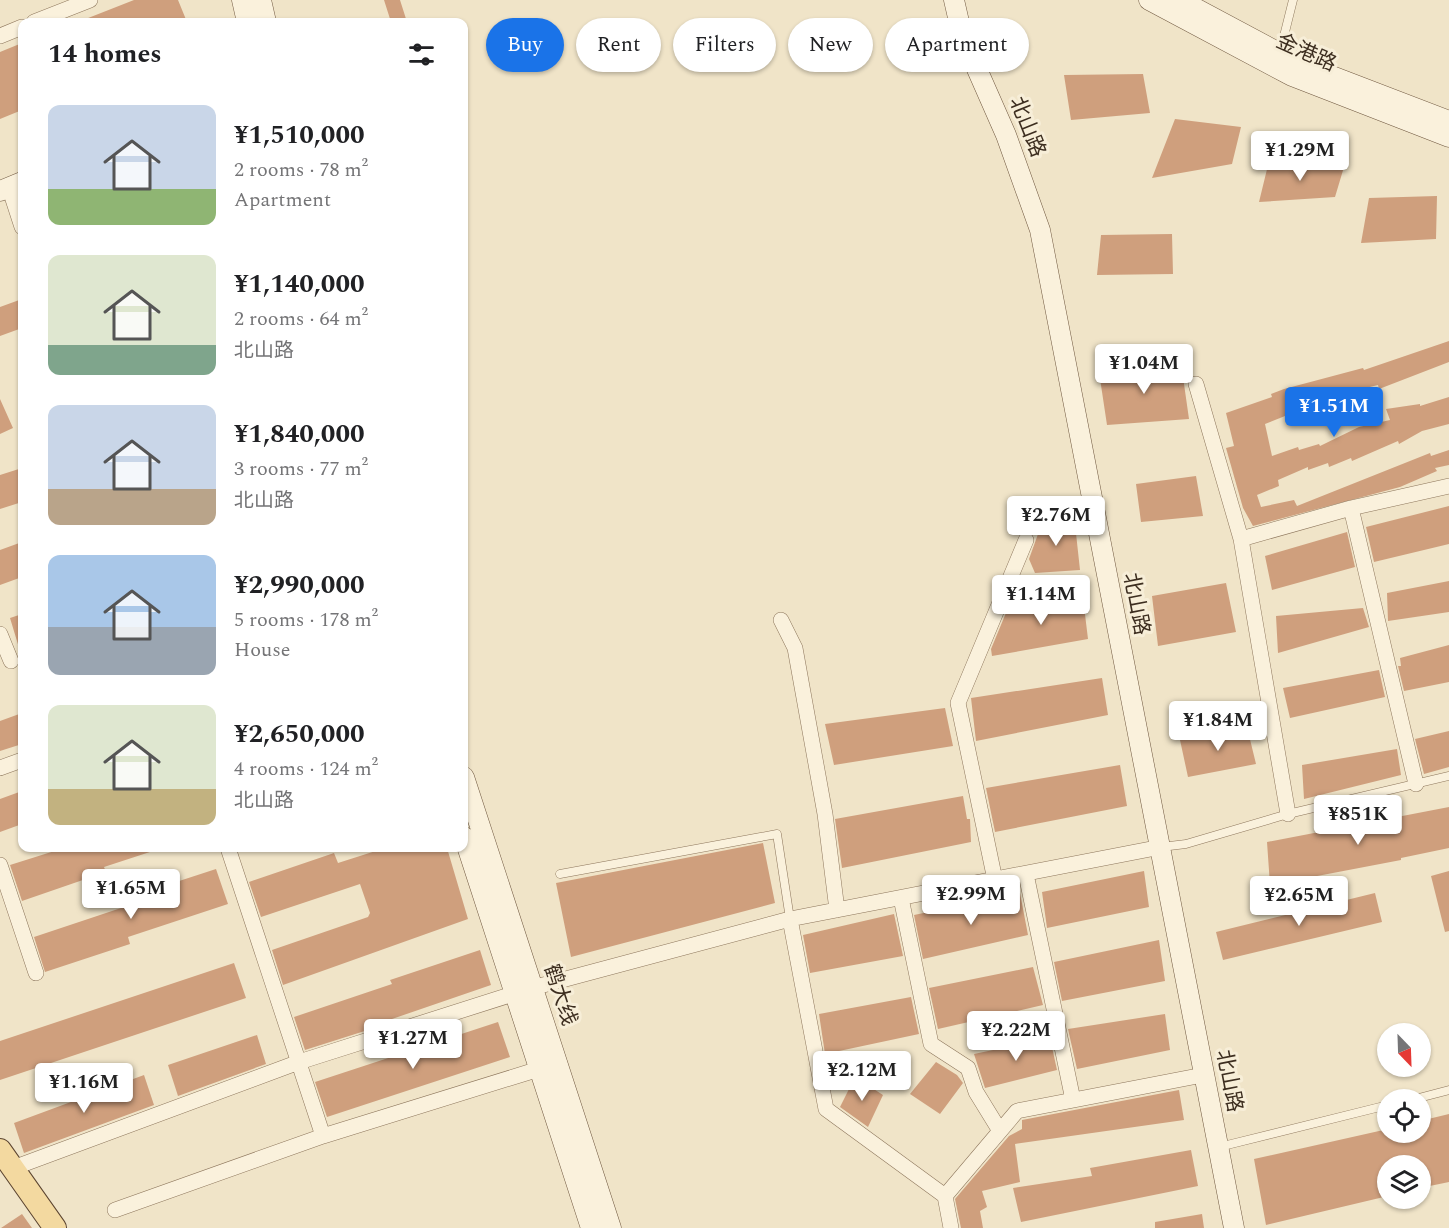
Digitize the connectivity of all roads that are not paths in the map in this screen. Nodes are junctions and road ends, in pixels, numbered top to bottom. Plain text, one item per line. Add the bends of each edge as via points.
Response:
1 (90, 0) edge
2 (242, 0) edge
3 (261, 0) edge
4 (954, 0) edge
5 (1149, 0) edge
6 (1180, 0) edge
7 (1293, 0) edge
8 (44, 18) edge
9 (246, 18) edge
10 (265, 18) edge
11 (18, 29) edge
12 (0, 36) edge
13 (1280, 53) junction
14 (1449, 121) edge
15 (1449, 137) edge
16 (11, 187) edge
17 (18, 212) edge
18 (1196, 384) dead end
19 (1449, 486) edge
20 (1351, 508) junction
21 (1241, 539) junction
22 (1026, 540) dead end
23 (781, 620) dead end
24 (0, 634) edge
25 (11, 661) dead end
26 (18, 761) edge
27 (0, 768) edge
28 (1449, 776) edge
29 (1416, 784) junction
30 (468, 792) edge
31 (1288, 814) junction
32 (468, 847) edge
33 (1161, 847) junction
34 (229, 852) edge
35 (0, 865) edge
36 (560, 874) dead end
37 (1026, 874) junction
38 (995, 880) junction
39 (901, 898) junction
40 (837, 910) junction
41 (790, 920) junction
42 (36, 973) dead end
43 (523, 991) junction
44 (299, 1062) junction
45 (539, 1069) junction
46 (1203, 1075) junction
47 (1449, 1090) edge
48 (1431, 1095) edge
49 (1073, 1100) junction
50 (1377, 1108) edge
51 (1000, 1131) junction
52 (323, 1136) junction
53 (1217, 1148) junction
54 (6, 1163) edge
55 (945, 1196) junction
56 (115, 1210) dead end
57 (55, 1228) edge
58 (591, 1228) edge
59 (611, 1228) edge
60 (951, 1228) edge
61 (1234, 1228) edge

1 - 8 street
2 - 9 main road
3 - 10 main road
4 - 33 main road, 北山路 via 962,36 1006,135 1040,230
5 - 15 main road, 金港路 via 1292,76
6 - 13 main road, 金港路
7 - 13 lane
11 - 12 street
13 - 14 main road, 金港路
16 - 17 street
18 - 21 street
19 - 20 street
20 - 21 street
20 - 29 street
21 - 31 street
22 - 38 street via 958,703
23 - 40 street via 795,648 825,814
24 - 25 street
26 - 27 street
28 - 29 lane
29 - 31 lane
30 - 43 main road, 鹤大线
31 - 33 lane via 1186,844
32 - 43 main road, 鹤大线
33 - 37 street
33 - 46 main road, 北山路
34 - 44 street
35 - 42 street
36 - 41 lane via 777,834
37 - 38 street
37 - 49 street
38 - 39 street
39 - 40 street
39 - 51 street via 932,1044 968,1068 976,1092
40 - 41 street
41 - 43 street
41 - 55 street via 826,1109
43 - 44 street
43 - 45 main road, 鹤大线
43 - 59 main road, 鹤大线
44 - 52 street
44 - 54 street
45 - 52 street
45 - 58 main road, 鹤大线
46 - 49 street
46 - 53 main road, 北山路
47 - 48 lane
49 - 51 street via 1017,1111
50 - 53 lane
51 - 55 street
52 - 56 street
53 - 61 main road, 北山路
54 - 57 main road
55 - 60 street

